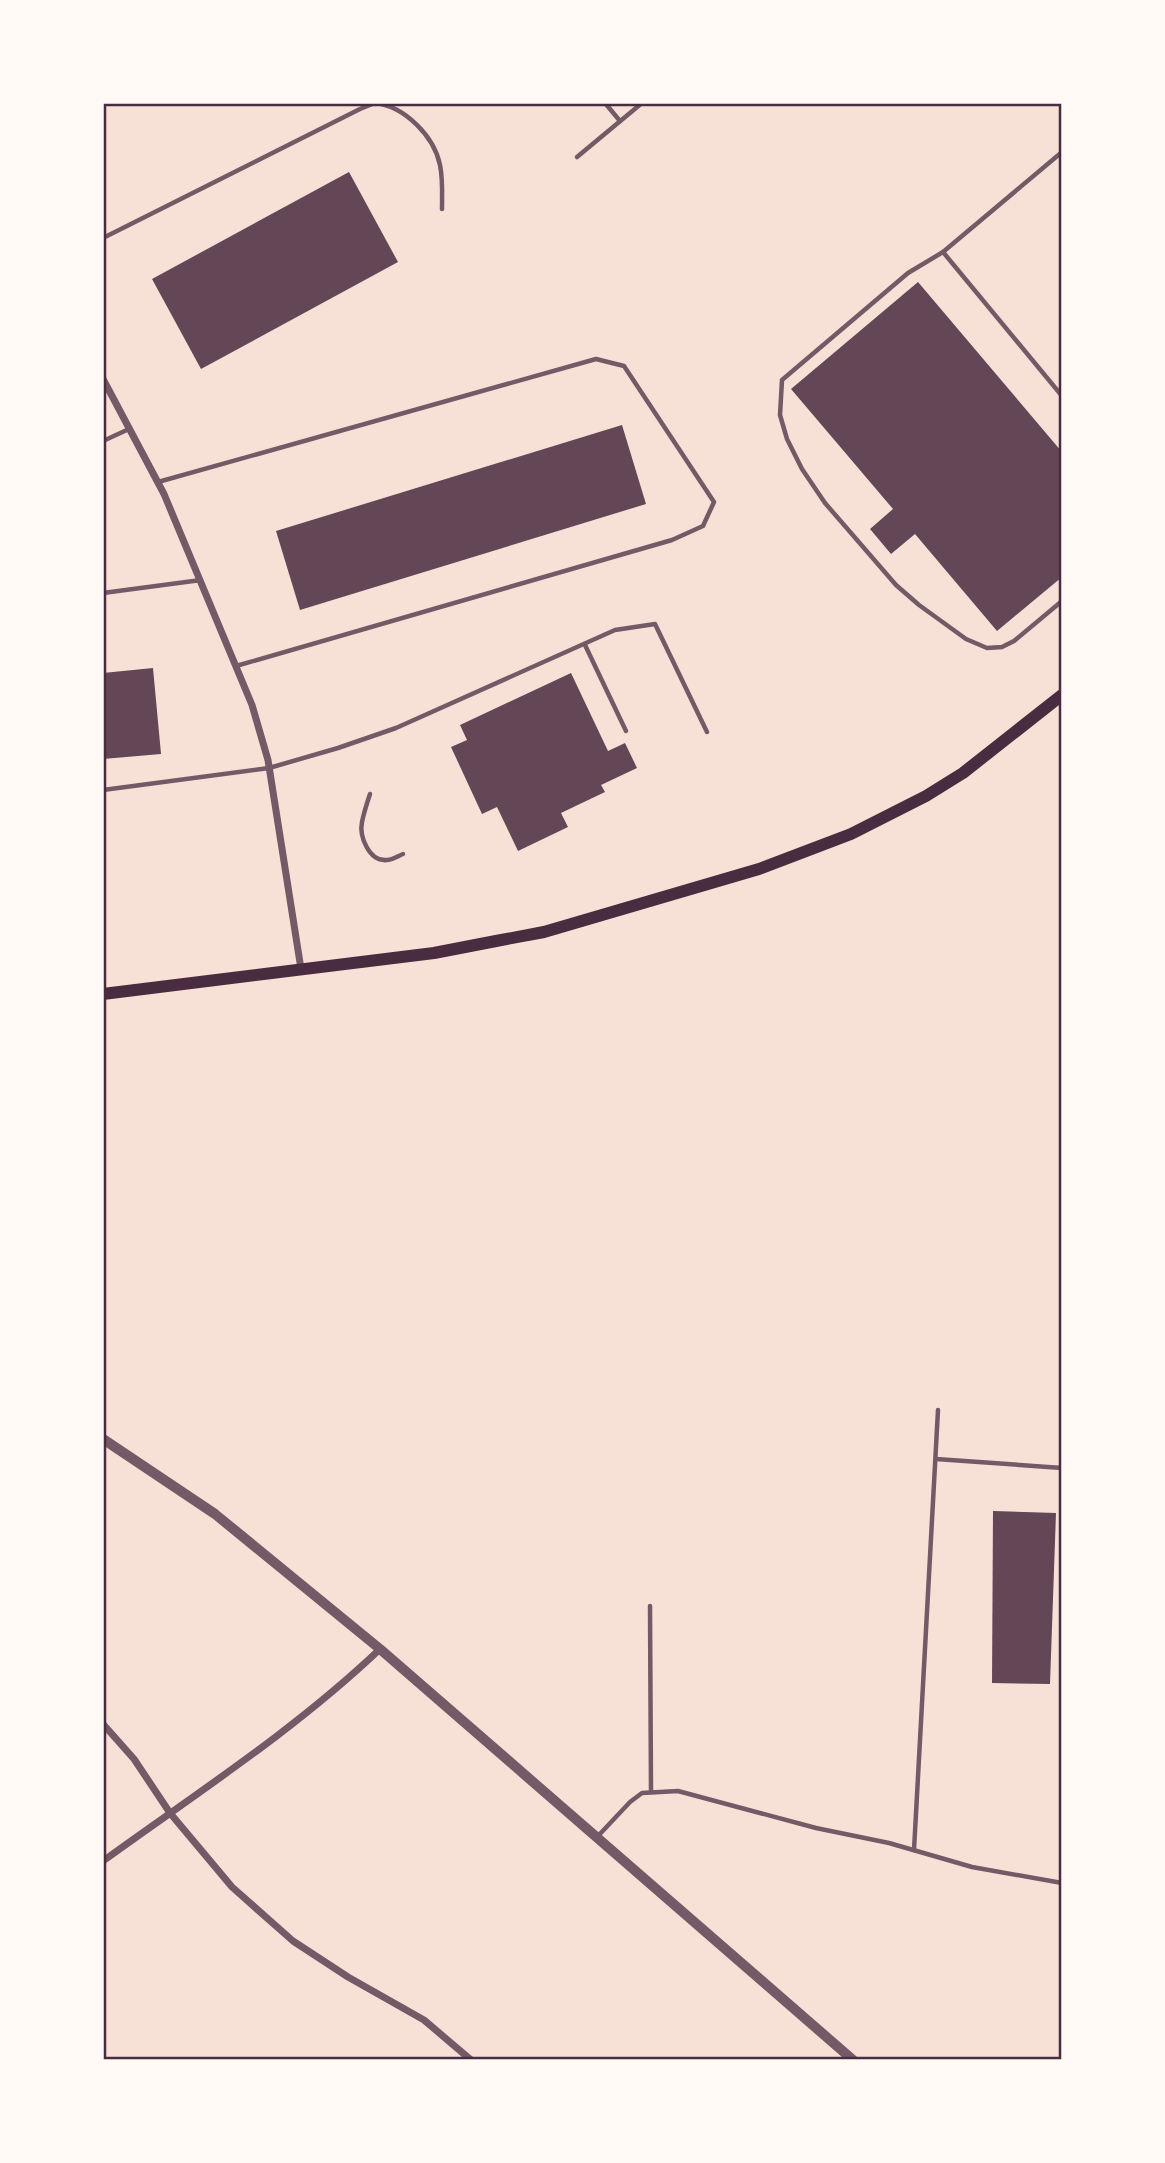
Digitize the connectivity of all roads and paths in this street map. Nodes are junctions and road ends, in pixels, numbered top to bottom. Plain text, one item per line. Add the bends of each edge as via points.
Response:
1 (376, 103) edge
2 (605, 103) edge
3 (642, 103) edge
4 (620, 121) junction
5 (1062, 152) edge
6 (577, 157) dead end
7 (442, 209) dead end
8 (103, 238) edge
9 (943, 252) junction
10 (103, 379) edge
11 (1062, 396) edge
12 (130, 429) junction
13 (103, 441) edge
14 (158, 482) junction
15 (202, 580) junction
16 (103, 593) edge
17 (1062, 601) edge
18 (585, 645) junction
19 (236, 666) junction
20 (1062, 695) edge
21 (626, 730) dead end
22 (707, 732) dead end
23 (269, 768) junction
24 (103, 790) edge
25 (370, 794) dead end
26 (403, 854) dead end
27 (301, 969) junction
28 (103, 994) edge
29 (938, 1410) dead end
30 (103, 1438) edge
31 (936, 1459) junction
32 (1062, 1468) edge
33 (650, 1606) dead end
34 (380, 1649) junction
35 (103, 1724) edge
36 (651, 1791) junction
37 (170, 1812) junction
38 (597, 1836) junction
39 (914, 1850) junction
40 (103, 1861) edge
41 (1062, 1883) edge
42 (471, 2060) edge
43 (853, 2060) edge

1 - 7 lane via 401,111 437,153
1 - 8 lane
2 - 4 lane
3 - 4 lane
4 - 6 lane
5 - 9 lane
9 - 11 lane
9 - 17 lane via 908,273 782,380 780,415 786,439 825,503 896,585 965,639 986,648 1002,647
10 - 12 street
12 - 13 lane
12 - 14 street
14 - 15 street
14 - 19 lane via 596,359 624,366 714,502 703,526 671,540
15 - 16 lane
15 - 19 street
18 - 21 lane
18 - 22 lane via 615,630 655,624
18 - 23 lane via 396,728
19 - 23 street
20 - 27 main road via 926,796 863,828 759,869 544,932 434,953
23 - 24 lane
23 - 27 street
25 - 26 lane via 361,824 365,844 380,860
27 - 28 main road
29 - 31 lane
30 - 34 street via 215,1514
31 - 32 lane
31 - 39 lane
33 - 36 lane
34 - 37 street via 304,1716
34 - 38 street
35 - 37 street
36 - 38 lane via 630,1802
36 - 39 lane via 678,1791
37 - 40 street
37 - 42 street via 232,1886 293,1941 424,2020
38 - 43 street
39 - 41 lane via 972,1867

